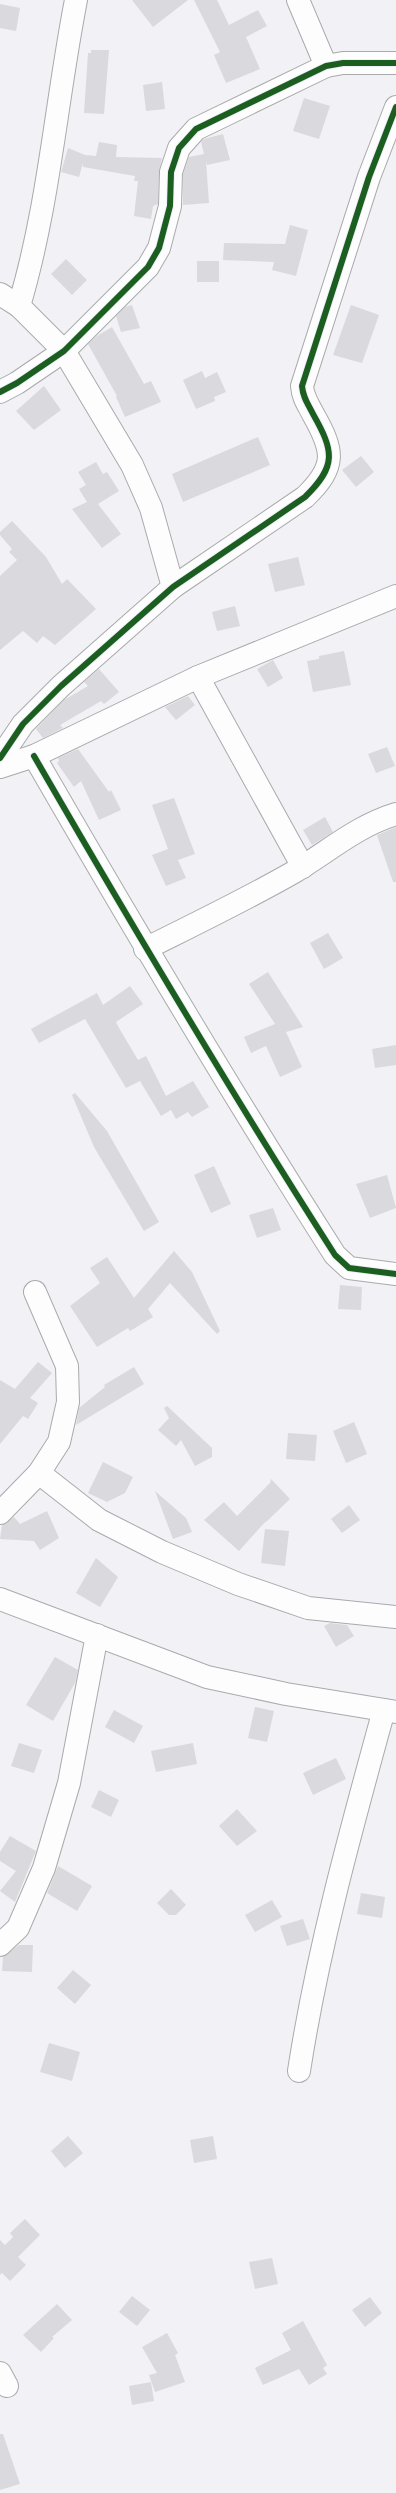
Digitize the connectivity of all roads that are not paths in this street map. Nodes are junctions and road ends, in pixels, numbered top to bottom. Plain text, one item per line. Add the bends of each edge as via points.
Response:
1 (76, 0) edge
2 (298, 0) edge
3 (396, 64) edge
4 (326, 66) junction
5 (396, 107) edge
6 (0, 294) edge
7 (19, 306) junction
8 (64, 351) junction
9 (0, 392) edge
10 (173, 587) junction
11 (396, 596) edge
12 (198, 677) junction
13 (34, 756) junction
14 (0, 758) edge
15 (0, 766) edge
16 (396, 814) edge
17 (303, 867) junction
18 (145, 949) junction
19 (396, 1274) edge
20 (35, 1292) dead end
21 (39, 1473) junction
22 (0, 1512) edge
23 (0, 1599) edge
24 (396, 1617) edge
25 (97, 1635) junction
26 (392, 1708) edge
27 (0, 1944) edge
28 (299, 2070) dead end

1 - 7 street via 62,72 39,231
2 - 4 street
3 - 4 street via 343,63
4 - 8 street via 196,129 179,148 171,172 170,206 160,248 148,267
5 - 10 street via 369,177 302,386 304,399 327,439 329,464 319,483 304,497
6 - 7 street
7 - 8 street
8 - 9 street
8 - 10 street via 132,465 151,508
10 - 14 street via 61,686 23,724
11 - 12 street
12 - 13 street
12 - 17 street
13 - 15 street
13 - 18 street
16 - 17 street via 372,822
17 - 18 street via 250,897
18 - 19 street via 242,1110 335,1255 350,1268
20 - 21 street via 67,1366 68,1402 59,1442
21 - 22 street
21 - 24 street via 99,1520 162,1552 238,1584 308,1608
23 - 25 street
25 - 26 street via 206,1677
25 - 27 street via 69,1783 44,1868 18,1928
26 - 28 street via 337,1881 310,2002

